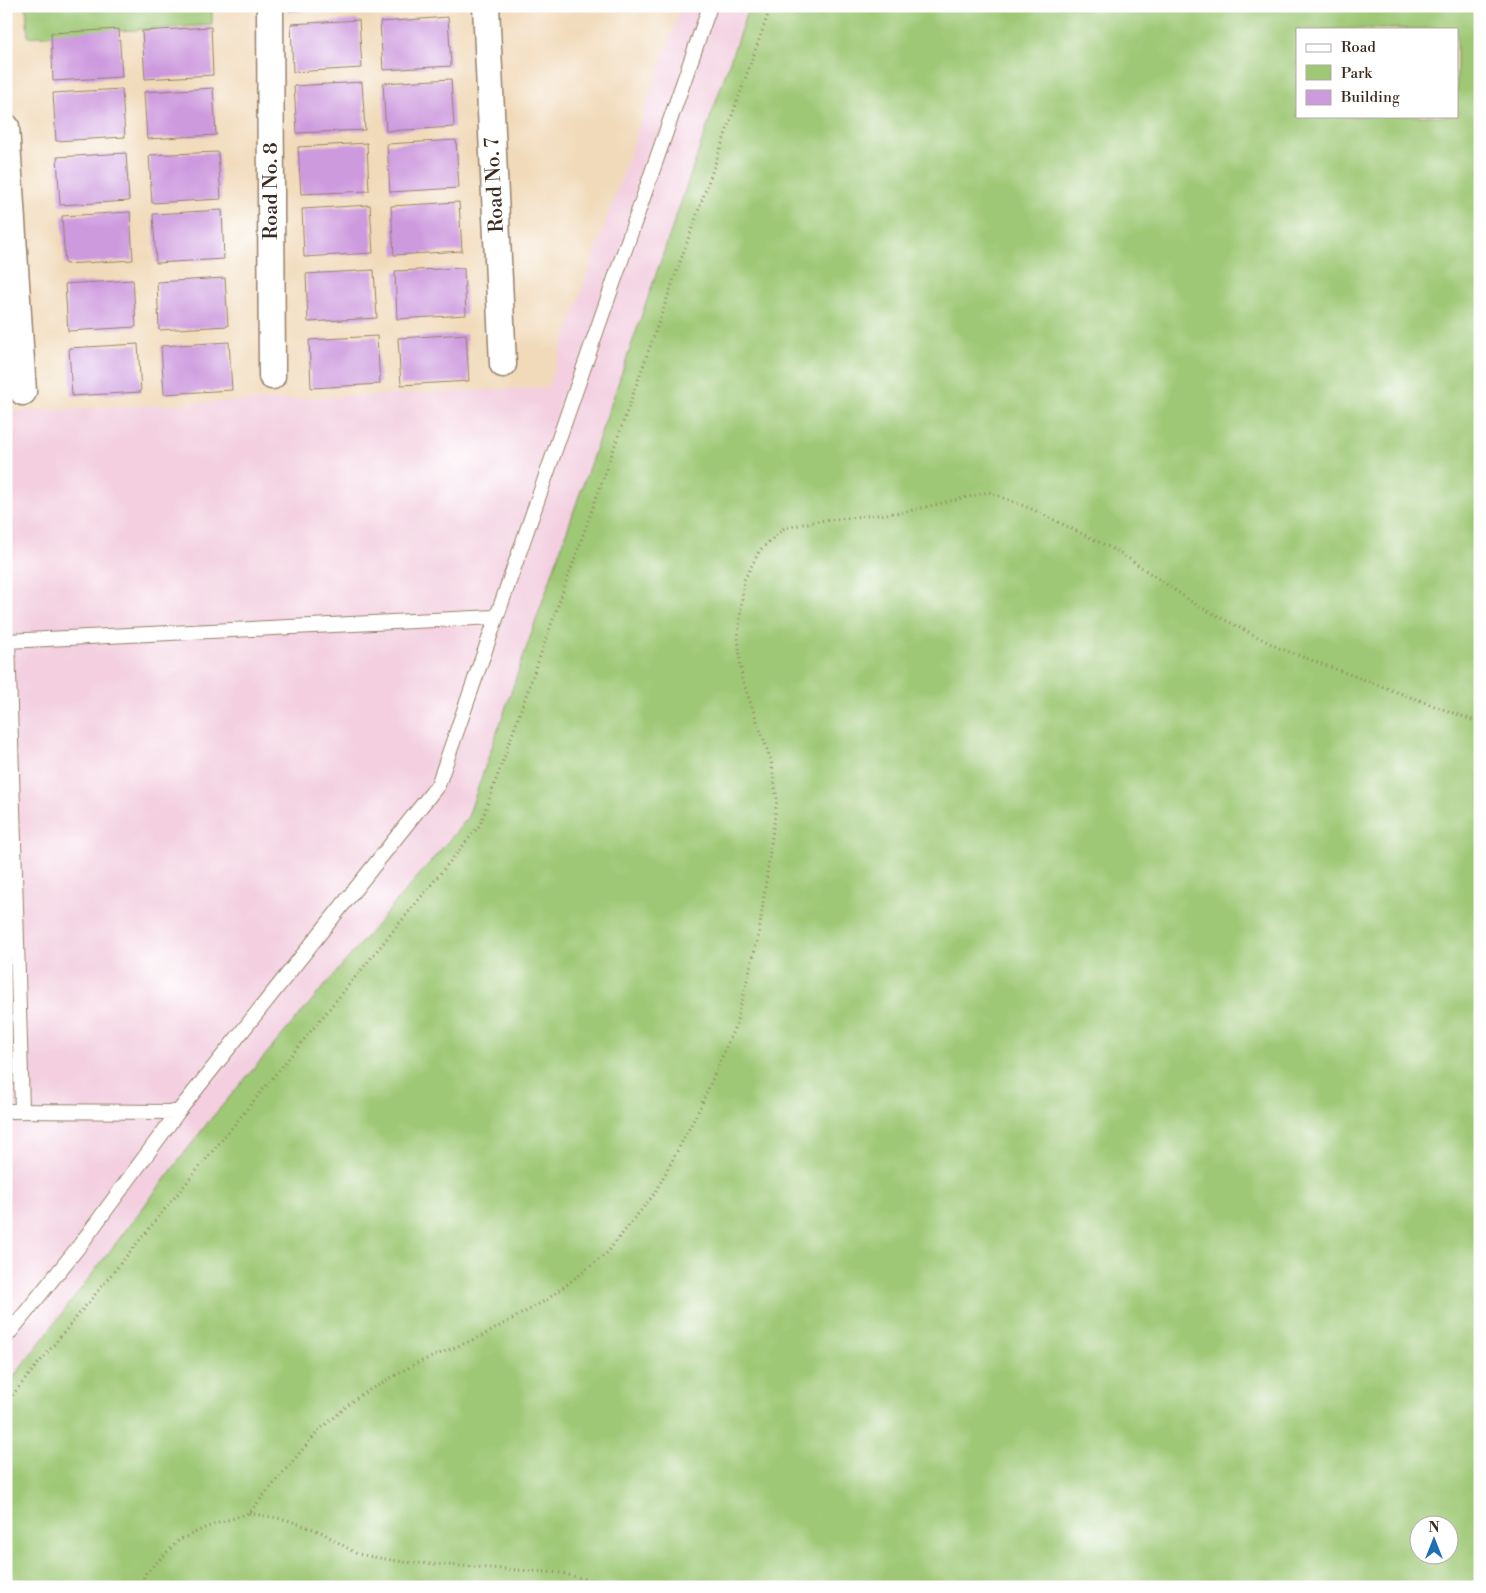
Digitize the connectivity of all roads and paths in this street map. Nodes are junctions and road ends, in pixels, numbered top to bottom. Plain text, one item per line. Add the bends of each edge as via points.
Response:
1 (270, 6) edge
2 (486, 6) edge
3 (710, 6) edge
4 (6, 127) edge
5 (503, 364) dead end
6 (272, 376) dead end
7 (23, 392) dead end
8 (495, 617) junction
9 (7, 641) edge
10 (1480, 723) edge
11 (22, 1109) junction
12 (6, 1111) edge
13 (178, 1112) junction
14 (6, 1337) edge
15 (249, 1513) junction
16 (1480, 1584) edge
17 (139, 1587) edge
18 (615, 1587) edge
19 (1475, 1587) edge

1 - 6 street, Road No. 8
2 - 5 street, Road No. 7
3 - 8 lane
4 - 7 street
8 - 9 lane
8 - 13 lane via 438,785
9 - 11 lane
10 - 15 path via 1279,648 1198,606 1119,552 990,492 904,512 784,528 760,550 744,580 738,637 742,679 771,760 777,799 759,933 736,1024 700,1108 655,1193 606,1254 548,1299 482,1336 414,1364 359,1396 319,1430
11 - 12 lane
11 - 13 lane
13 - 14 lane via 80,1245
15 - 17 path via 179,1540 146,1573
15 - 18 path via 288,1520 321,1532 357,1554 403,1562 561,1573
16 - 19 path

